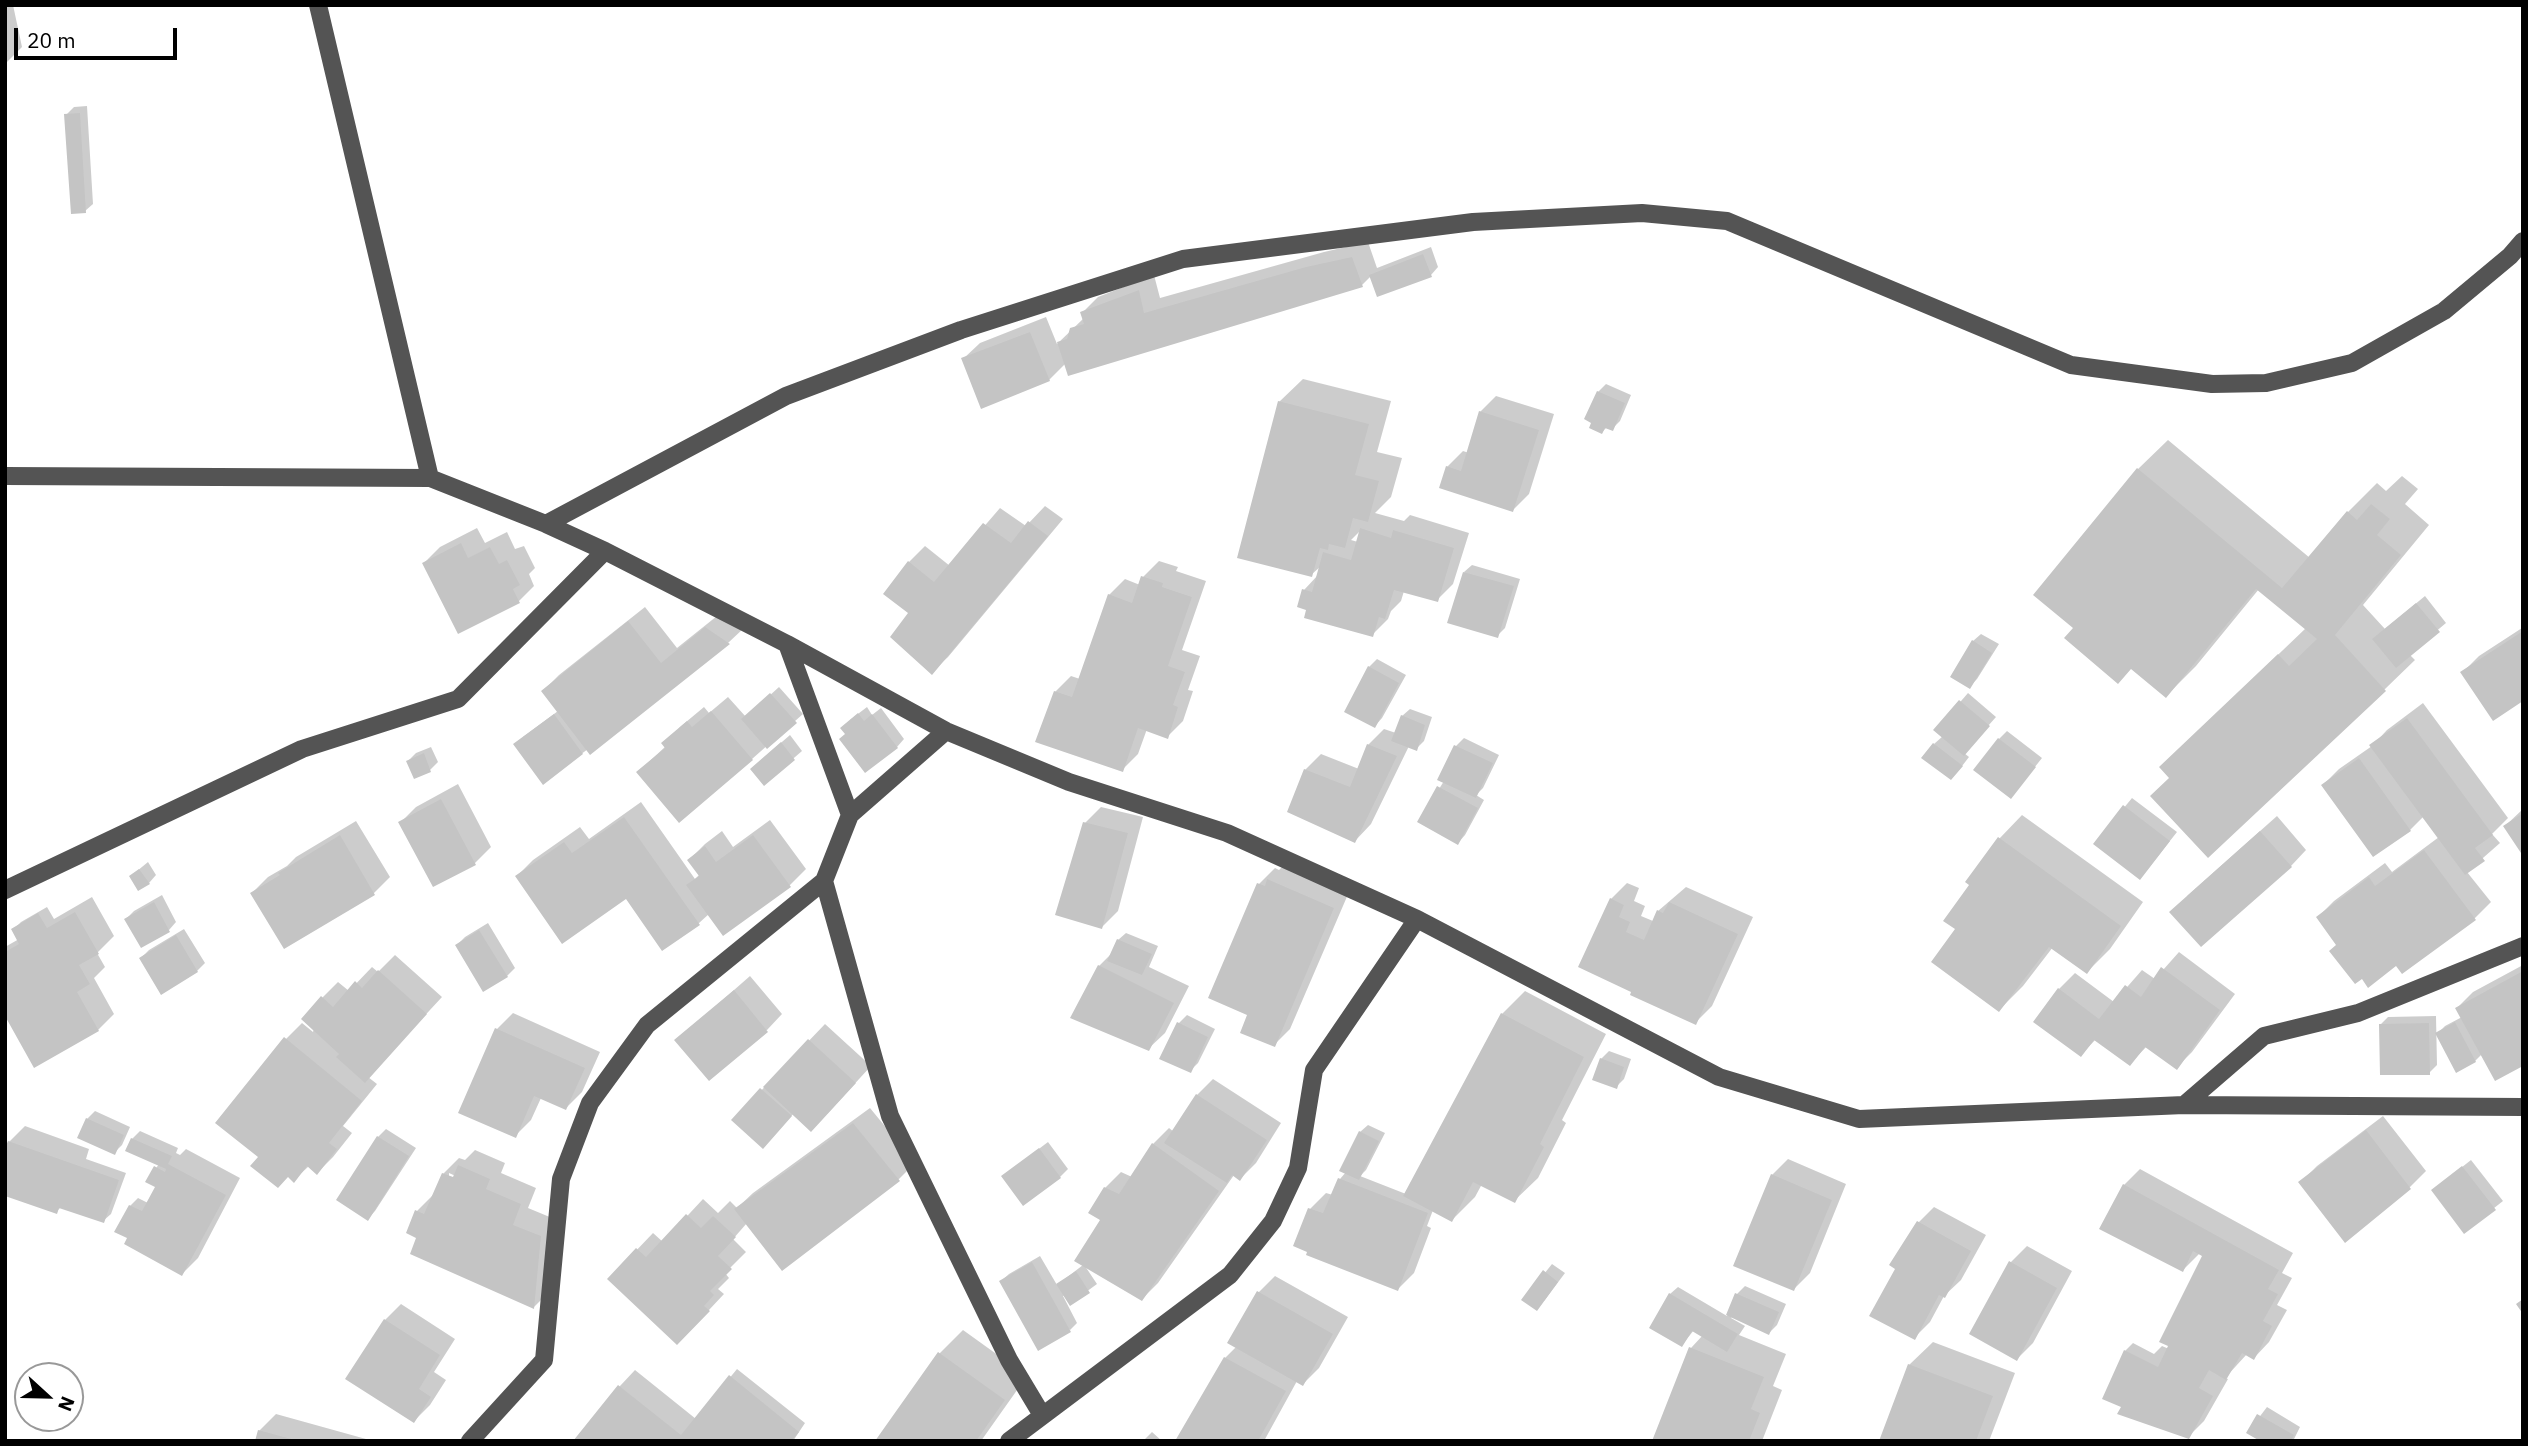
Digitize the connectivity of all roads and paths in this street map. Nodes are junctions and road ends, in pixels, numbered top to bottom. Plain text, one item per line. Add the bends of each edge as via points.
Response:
1 (318, 5) edge
2 (2523, 240) edge
3 (5, 475) edge
4 (430, 478) junction
5 (546, 524) junction
6 (605, 551) junction
7 (787, 645) junction
8 (946, 731) junction
9 (850, 815) junction
10 (824, 881) junction
11 (5, 890) edge
12 (1417, 919) junction
13 (2523, 946) edge
14 (2184, 1105) junction
15 (2523, 1107) edge
16 (1042, 1415) junction
17 (1010, 1440) edge
18 (470, 1441) edge

1 - 4 street
2 - 5 street via 2444,312 2352,363 2266,383 2212,384 2071,365 1727,220 1642,214 1473,222 1182,259 961,330 786,396
3 - 4 street
4 - 5 street
5 - 6 street
6 - 7 street
6 - 11 street via 458,699 302,749
7 - 8 street
7 - 9 street
8 - 9 street
8 - 12 street via 1069,782 1227,833
9 - 10 street
10 - 16 street via 890,1116 1009,1360
10 - 18 street via 647,1025 590,1103 561,1179 544,1360
12 - 14 street via 1719,1077 1859,1119
12 - 16 street via 1314,1070 1298,1168 1273,1221 1230,1276
13 - 14 street via 2358,1013 2264,1036
14 - 15 street
16 - 17 street

